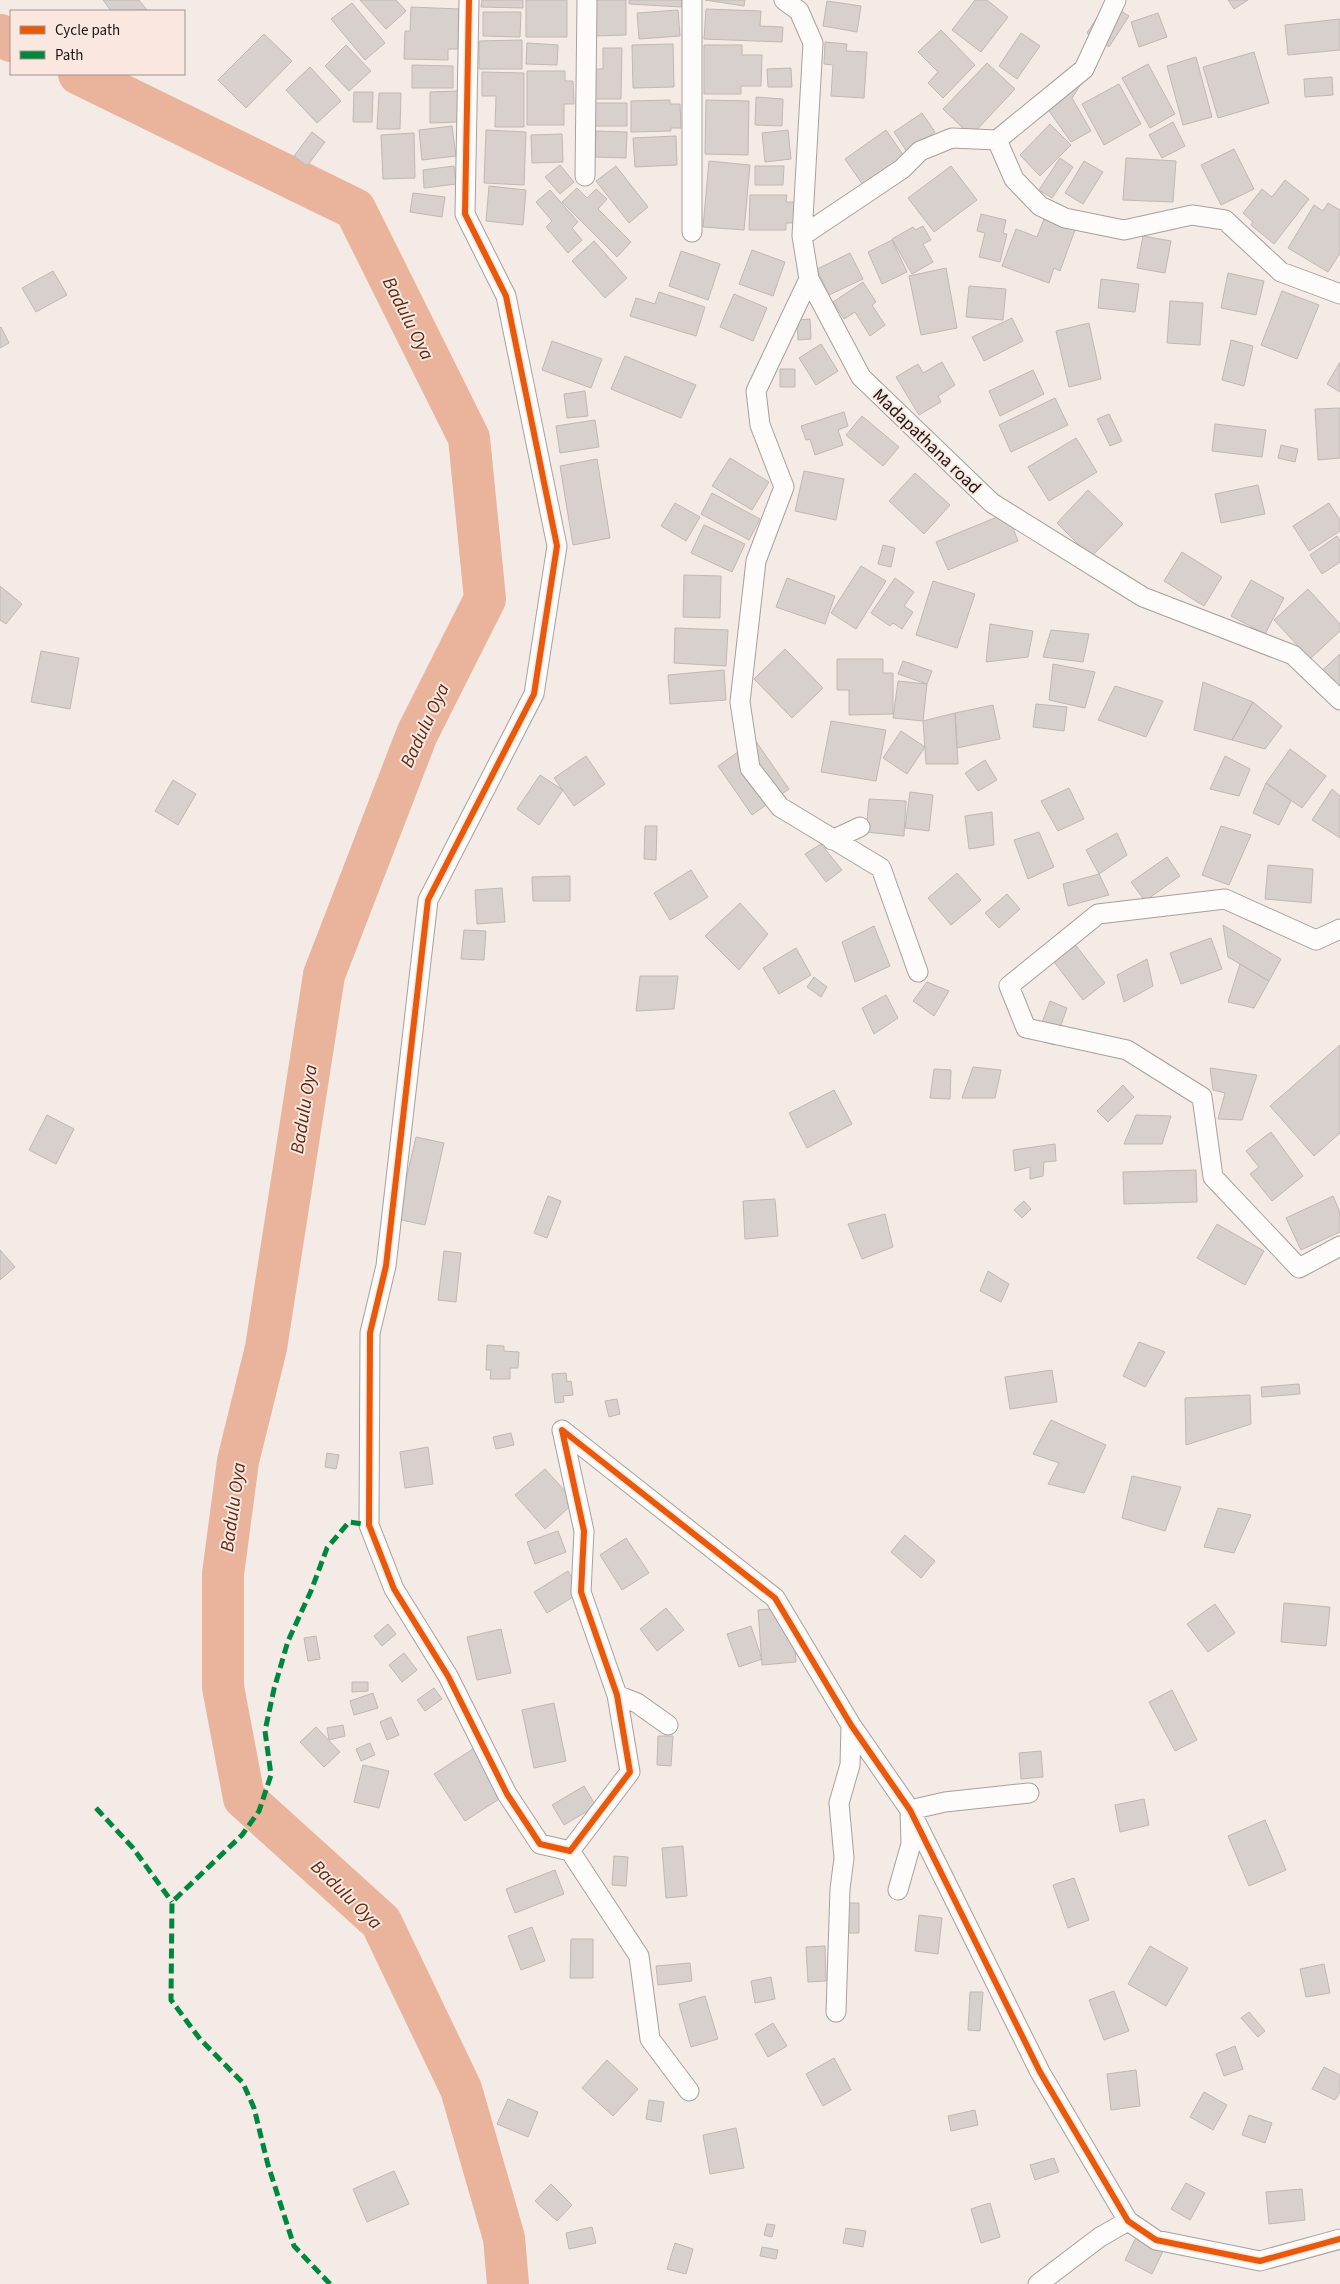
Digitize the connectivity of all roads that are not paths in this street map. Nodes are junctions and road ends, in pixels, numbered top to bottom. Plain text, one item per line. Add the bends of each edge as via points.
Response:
1 (469, 0) edge
2 (587, 0) edge
3 (692, 0) edge
4 (784, 0) edge
5 (1116, 0) edge
6 (997, 140) junction
7 (585, 176) dead end
8 (692, 232) dead end
9 (802, 236) junction
10 (809, 279) junction
11 (1340, 294) edge
12 (1340, 700) edge
13 (860, 827) dead end
14 (832, 840) junction
15 (1340, 929) edge
16 (918, 972) dead end
17 (1340, 1246) edge
18 (617, 1695) junction
19 (851, 1725) junction
20 (668, 1726) dead end
21 (1029, 1793) dead end
22 (910, 1810) junction
23 (570, 1851) junction
24 (898, 1890) dead end
25 (836, 2012) dead end
26 (689, 2091) dead end
27 (1128, 2221) junction
28 (1340, 2239) edge
29 (1038, 2284) edge

1 - 23 street via 465,214 506,296 557,546 534,694 428,900 386,1266 370,1334 370,1525 394,1589 448,1676 507,1794 540,1844
2 - 7 street
3 - 8 street
4 - 9 street, Madapathana road via 799,10 813,43
5 - 6 street via 1084,69
6 - 9 street via 952,138 920,151 902,169
6 - 11 street via 1014,179 1040,206 1065,218 1124,230 1192,215 1225,220 1281,272
9 - 10 street, Madapathana road
10 - 12 street, Madapathana road via 861,377 992,502 1143,597 1293,655
10 - 14 street via 756,391 760,425 784,487 756,561 740,702 750,768 780,807
13 - 14 street
14 - 16 street via 881,868
15 - 17 street via 1316,940 1225,899 1098,914 1009,986 1026,1028 1127,1050 1202,1097 1213,1178 1299,1268
18 - 19 street via 581,1592 584,1531 562,1430 775,1598
18 - 20 street via 637,1703
18 - 23 street via 630,1772
19 - 22 street
19 - 25 street via 850,1765 839,1803 844,1858
21 - 22 street via 945,1802
22 - 24 street via 911,1844
22 - 27 street via 1040,2072
23 - 26 street via 639,1956 650,2039
27 - 28 street via 1156,2240 1260,2261
27 - 29 street via 1100,2237

